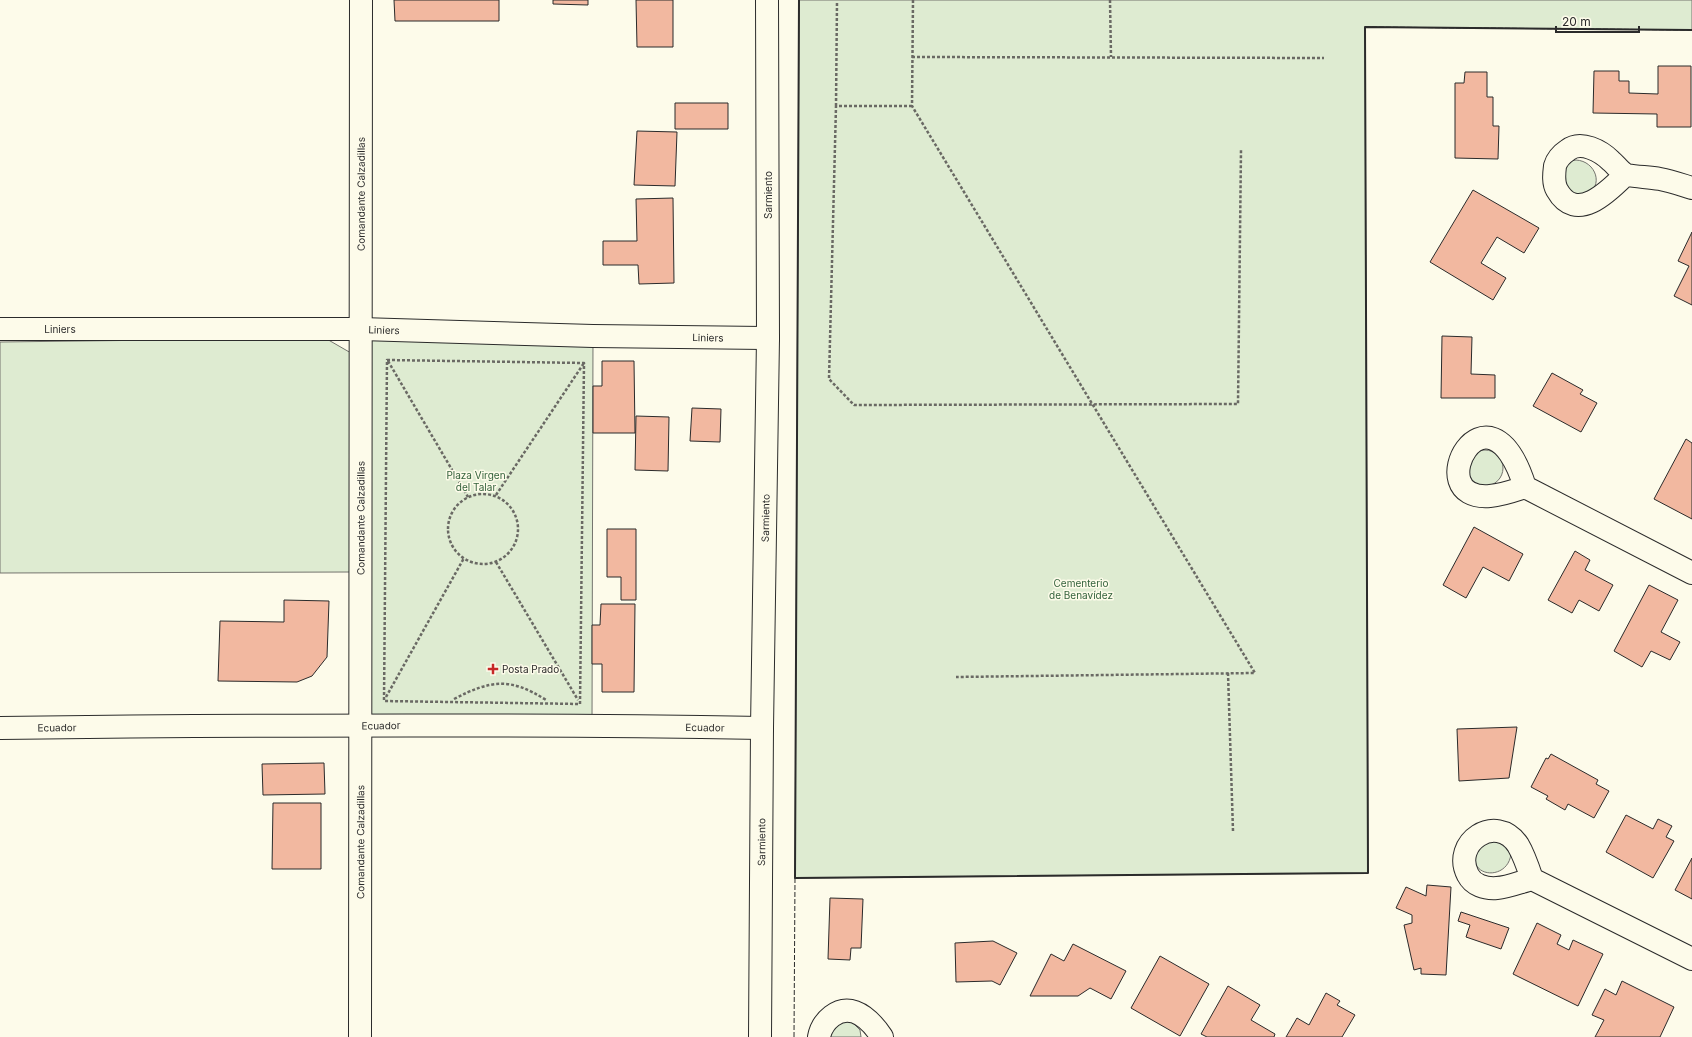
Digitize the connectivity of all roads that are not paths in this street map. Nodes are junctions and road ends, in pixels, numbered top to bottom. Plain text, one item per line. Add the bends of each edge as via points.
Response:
1 (361, 0) edge
2 (767, 0) edge
3 (1625, 174) dead end
4 (1692, 188) edge
5 (0, 329) edge
6 (361, 329) junction
7 (768, 338) junction
8 (1525, 486) dead end
9 (1692, 573) edge
10 (360, 724) junction
11 (0, 728) edge
12 (762, 728) junction
13 (1532, 878) dead end
14 (1692, 959) edge
15 (360, 1037) edge
16 (760, 1037) edge
17 (819, 1037) edge
18 (882, 1037) edge

1 - 6 street, Comandante Calzadillas
2 - 7 street, Sarmiento
3 - 4 street via 1661,179
5 - 6 street, Liniers
6 - 7 street, Liniers
6 - 10 street, Comandante Calzadillas
7 - 12 street, Sarmiento
8 - 9 street
10 - 11 street, Ecuador
10 - 12 street, Ecuador
10 - 15 street, Comandante Calzadillas
12 - 16 street, Sarmiento
13 - 14 street
17 - 18 street via 824,1023 842,1011 855,1012 866,1019

